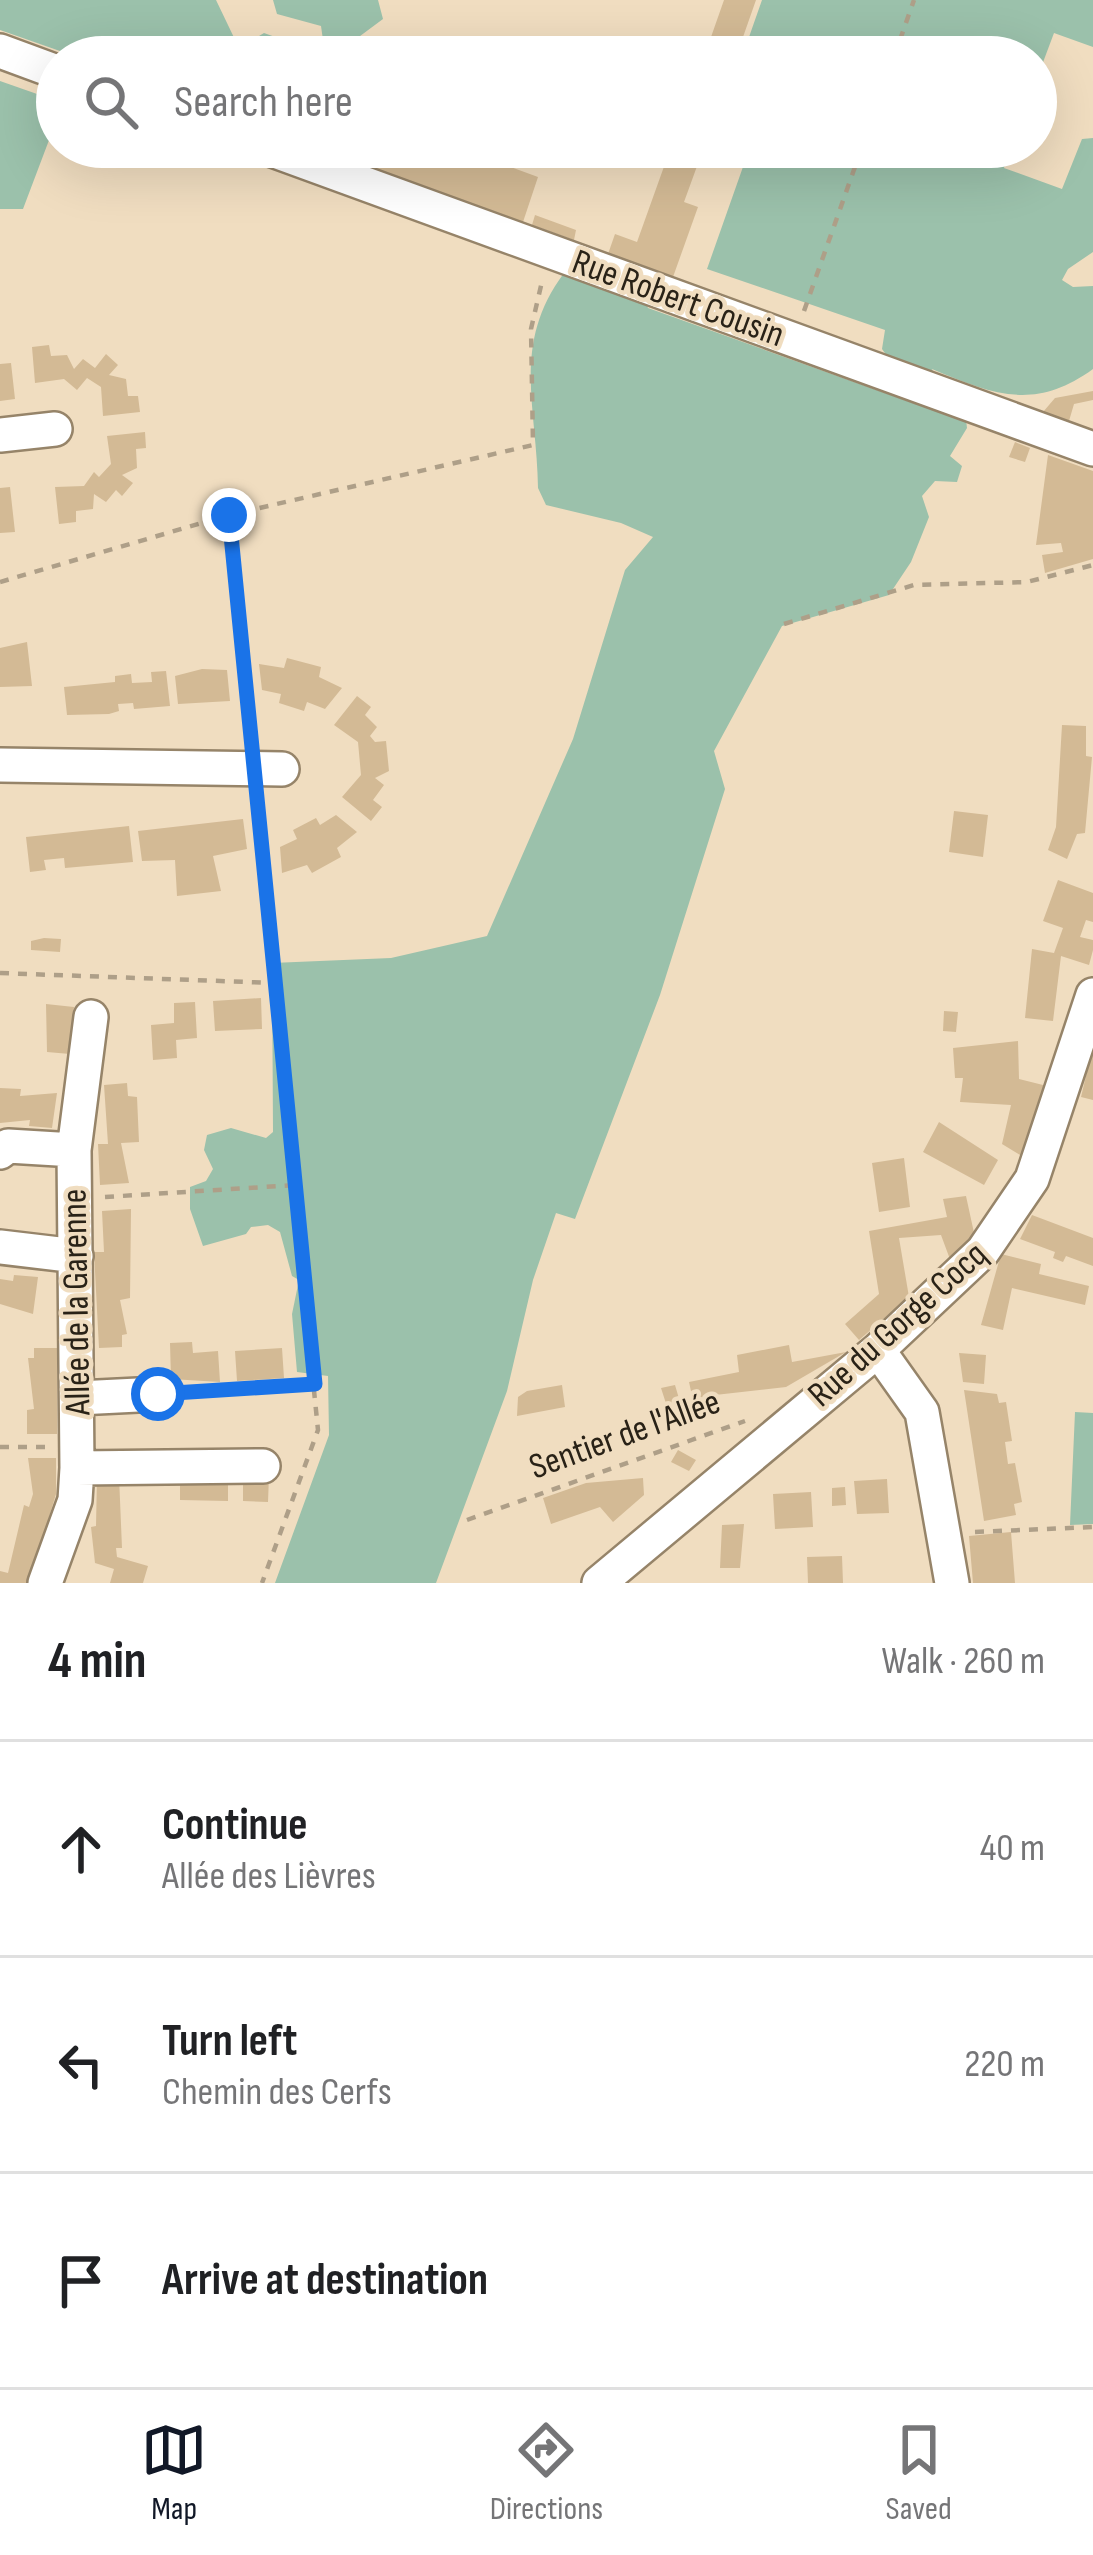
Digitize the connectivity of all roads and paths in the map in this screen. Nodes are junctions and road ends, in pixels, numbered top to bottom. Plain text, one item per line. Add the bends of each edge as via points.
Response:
1 (914, 0) edge
2 (901, 36) edge
3 (0, 51) edge
4 (36, 64) edge
5 (321, 168) edge
6 (855, 168) edge
7 (544, 272) dead end
8 (794, 341) junction
9 (55, 429) dead end
10 (0, 435) edge
11 (1093, 449) edge
12 (229, 515) junction
13 (1093, 565) edge
14 (0, 582) edge
15 (784, 624) dead end
16 (0, 765) edge
17 (266, 768) junction
18 (0, 973) edge
19 (275, 983) junction
20 (1093, 994) edge
21 (91, 1018) dead end
22 (74, 1150) junction
23 (0, 1152) edge
24 (296, 1185) junction
25 (75, 1198) junction
26 (0, 1247) edge
27 (76, 1256) junction
28 (878, 1350) junction
29 (315, 1384) junction
30 (158, 1394) joint
31 (78, 1398) junction
32 (758, 1418) dead end
33 (0, 1447) edge
34 (78, 1457) junction
35 (263, 1466) dead end
36 (467, 1520) dead end
37 (1093, 1527) edge
38 (946, 1534) junction
39 (46, 1583) edge
40 (262, 1583) edge
41 (599, 1583) edge
42 (952, 1583) edge

1 - 2 path
3 - 4 street
5 - 8 street, Rue Robert Cousin
6 - 8 path
7 - 12 path via 532,329 533,445
8 - 11 street, Rue Robert Cousin
9 - 10 street
12 - 14 path
12 - 17 path
13 - 15 path via 1027,582 914,585
16 - 17 street
17 - 19 path
18 - 19 path
19 - 24 path
20 - 28 street, Rue du Gorge Cocq via 1053,1126 1011,1217
21 - 22 street, Allée de la Garenne
22 - 23 street
22 - 25 street, Allée de la Garenne
24 - 25 path
24 - 29 path
25 - 27 street, Allée de la Garenne
26 - 27 street
27 - 31 street, Allée de la Garenne
28 - 38 street via 922,1412
28 - 41 street, Rue du Gorge Cocq
29 - 30 path
29 - 40 path via 318,1430
30 - 31 street
31 - 34 street, Allée de la Garenne
32 - 36 path, Sentier de l'Allée
33 - 34 path
34 - 35 street
34 - 39 street, Allée de la Garenne via 75,1500
37 - 38 path
38 - 42 street

